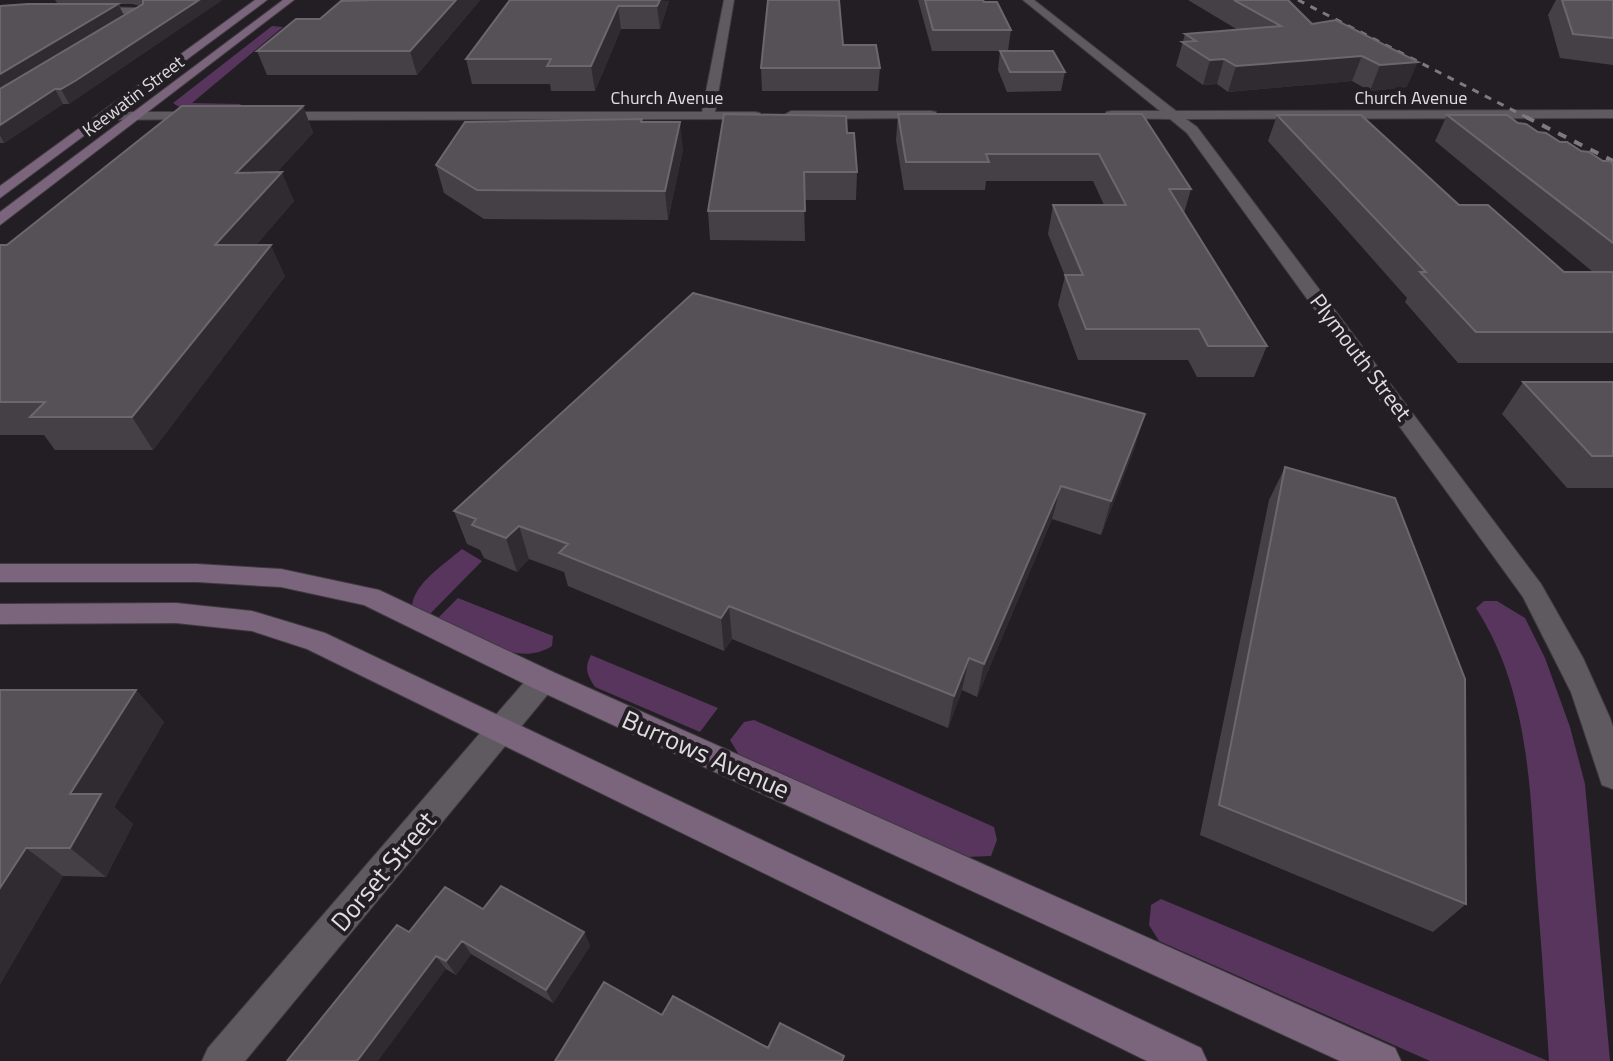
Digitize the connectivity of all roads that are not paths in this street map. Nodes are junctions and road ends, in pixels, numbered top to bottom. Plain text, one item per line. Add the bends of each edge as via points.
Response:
1 (262, 0) edge
2 (289, 0) edge
3 (729, 0) edge
4 (1028, 0) edge
5 (75, 10) edge
6 (116, 30) edge
7 (1613, 114) edge
8 (708, 115) junction
9 (954, 115) edge
10 (1095, 115) edge
11 (1174, 115) junction
12 (105, 116) junction
13 (137, 116) junction
14 (218, 116) edge
15 (262, 116) edge
16 (0, 193) edge
17 (0, 220) edge
18 (5, 579) edge
19 (0, 614) edge
20 (543, 680) junction
21 (500, 728) junction
22 (1613, 775) edge
23 (221, 1061) edge
24 (1188, 1061) edge
25 (1382, 1061) edge

1 - 12 street, Keewatin Street
2 - 13 street, Keewatin Street
3 - 8 street
4 - 11 street, Plymouth Street
5 - 6 street via 142,11
7 - 11 street, Church Avenue
8 - 9 street, Church Avenue
8 - 15 street, Church Avenue
10 - 11 street, Church Avenue
11 - 22 street, Plymouth Street via 1192,130 1537,596 1598,718
12 - 13 street
12 - 16 street, Keewatin Street
13 - 14 street
13 - 17 street, Keewatin Street
18 - 20 street, Burrows Avenue via 197,573 281,578 370,597
19 - 21 street via 176,613 252,621 316,641
20 - 21 street, Dorset Street
20 - 25 street, Burrows Avenue
21 - 23 street, Dorset Street
21 - 24 street

